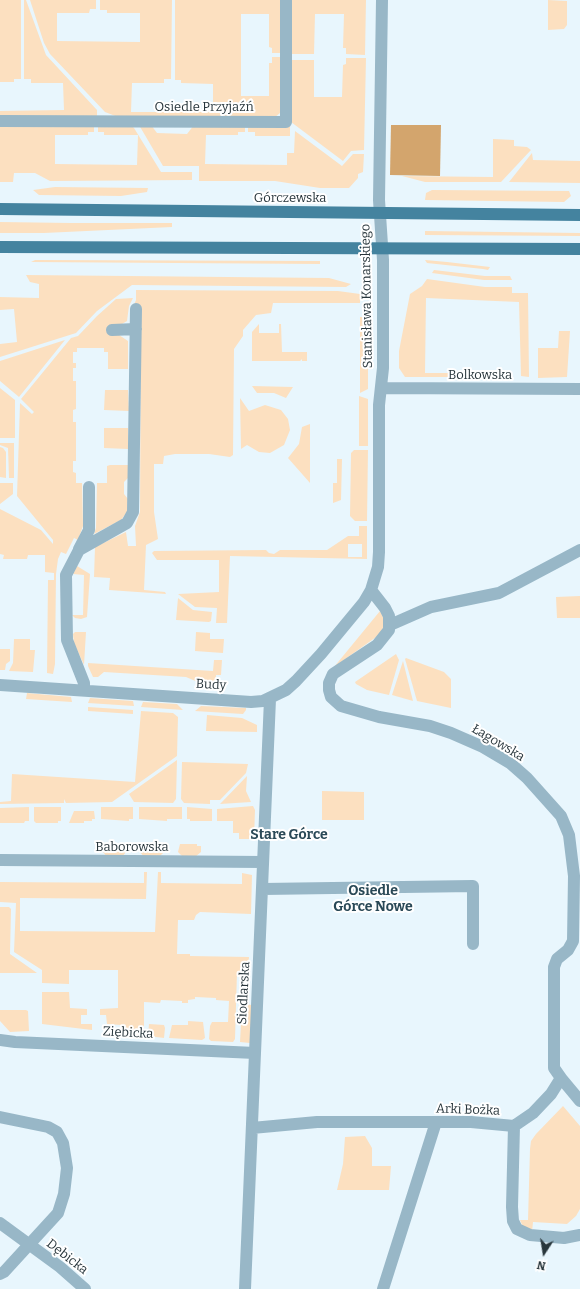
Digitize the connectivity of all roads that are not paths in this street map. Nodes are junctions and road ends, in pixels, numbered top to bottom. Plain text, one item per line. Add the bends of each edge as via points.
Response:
1 (286, 0) edge
2 (382, 0) edge
3 (0, 120) edge
4 (0, 209) edge
5 (380, 212) junction
6 (580, 215) edge
7 (0, 247) edge
8 (382, 248) junction
9 (580, 249) edge
10 (136, 309) dead end
11 (136, 329) junction
12 (112, 330) dead end
13 (381, 388) junction
14 (580, 389) edge
15 (90, 487) dead end
16 (79, 550) junction
17 (580, 550) edge
18 (371, 590) junction
19 (390, 624) junction
20 (0, 685) edge
21 (84, 690) junction
22 (270, 699) junction
23 (0, 860) edge
24 (263, 862) junction
25 (263, 889) junction
26 (473, 944) dead end
27 (0, 1040) edge
28 (255, 1053) junction
29 (561, 1078) junction
30 (580, 1101) edge
31 (0, 1117) edge
32 (436, 1122) junction
33 (514, 1126) junction
34 (252, 1128) junction
35 (0, 1223) edge
36 (580, 1235) edge
37 (27, 1244) junction
38 (0, 1274) edge
39 (85, 1289) edge
40 (245, 1289) edge
41 (383, 1289) edge

1 - 3 street, Osiedle Przyjaźń via 286,122
2 - 5 street, Stanisława Konarskiego
4 - 5 main road, Górczewska
5 - 6 main road, Górczewska
5 - 8 street, Stanisława Konarskiego
7 - 8 main road
8 - 9 main road
8 - 13 street, Stanisława Konarskiego
10 - 11 street
11 - 12 street
11 - 16 street via 133,512 127,523
13 - 14 street, Bolkowska
13 - 18 street, Stanisława Konarskiego via 379,552 378,567
15 - 16 street via 89,530
16 - 21 street via 66,574 66,634 84,683
17 - 19 street via 499,593 431,607
18 - 19 street via 385,608
18 - 22 street, Budy via 364,602 311,665 286,690
19 - 29 street, Łagowska via 383,640 333,674 329,690 332,697 341,706 451,732 483,747 510,763 527,778 561,816 570,835 574,876 573,941 568,950 557,958 554,967 554,1068
20 - 21 street, Budy
21 - 22 street, Budy via 251,702
22 - 24 street, Siodlarska
23 - 24 street, Baborowska
24 - 25 street, Siodlarska
25 - 26 street via 473,886
25 - 28 street, Siodlarska
27 - 28 street, Ziębicka
28 - 34 street, Siodlarska
29 - 30 street
29 - 33 street via 551,1094
31 - 37 street, Dębicka via 48,1127 57,1132 63,1143 67,1168 64,1194 58,1213
32 - 33 street, Arki Bożka
32 - 34 street, Arki Bożka via 317,1122
32 - 41 street
33 - 36 street, Arki Bożka via 512,1207 517,1229 530,1235 564,1238
34 - 40 street, Siodlarska
35 - 37 street
37 - 38 street
37 - 39 street, Dębicka via 60,1267

